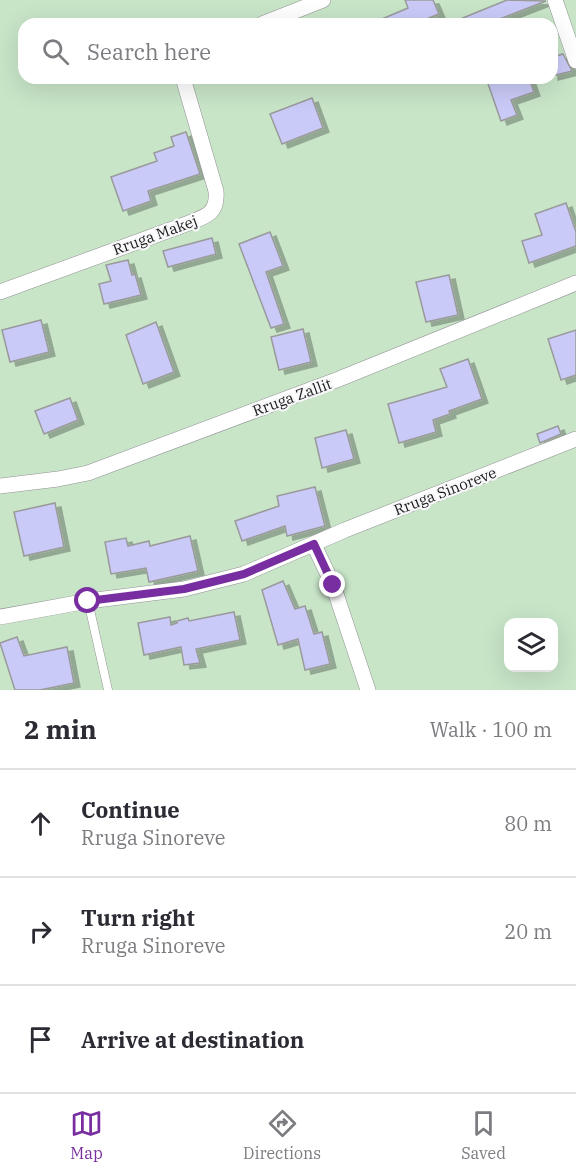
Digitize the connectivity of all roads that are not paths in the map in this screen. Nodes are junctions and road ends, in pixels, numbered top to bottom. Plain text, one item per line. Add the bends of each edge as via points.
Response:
1 (323, 0) edge
2 (555, 0) edge
3 (277, 18) edge
4 (576, 61) edge
5 (185, 84) edge
6 (576, 283) edge
7 (0, 292) edge
8 (576, 439) edge
9 (0, 486) edge
10 (314, 544) junction
11 (88, 601) junction
12 (0, 617) edge
13 (108, 690) edge
14 (368, 690) edge

1 - 3 street
2 - 4 street
5 - 7 street, Rruga Makej via 216,191 212,212
6 - 9 street, Rruga Zallit via 339,379 88,473
8 - 10 street, Rruga Sinoreve
10 - 11 street, Rruga Sinoreve via 244,574 184,589
10 - 14 street via 333,585
11 - 12 street, Rruga Sinoreve
11 - 13 lane

